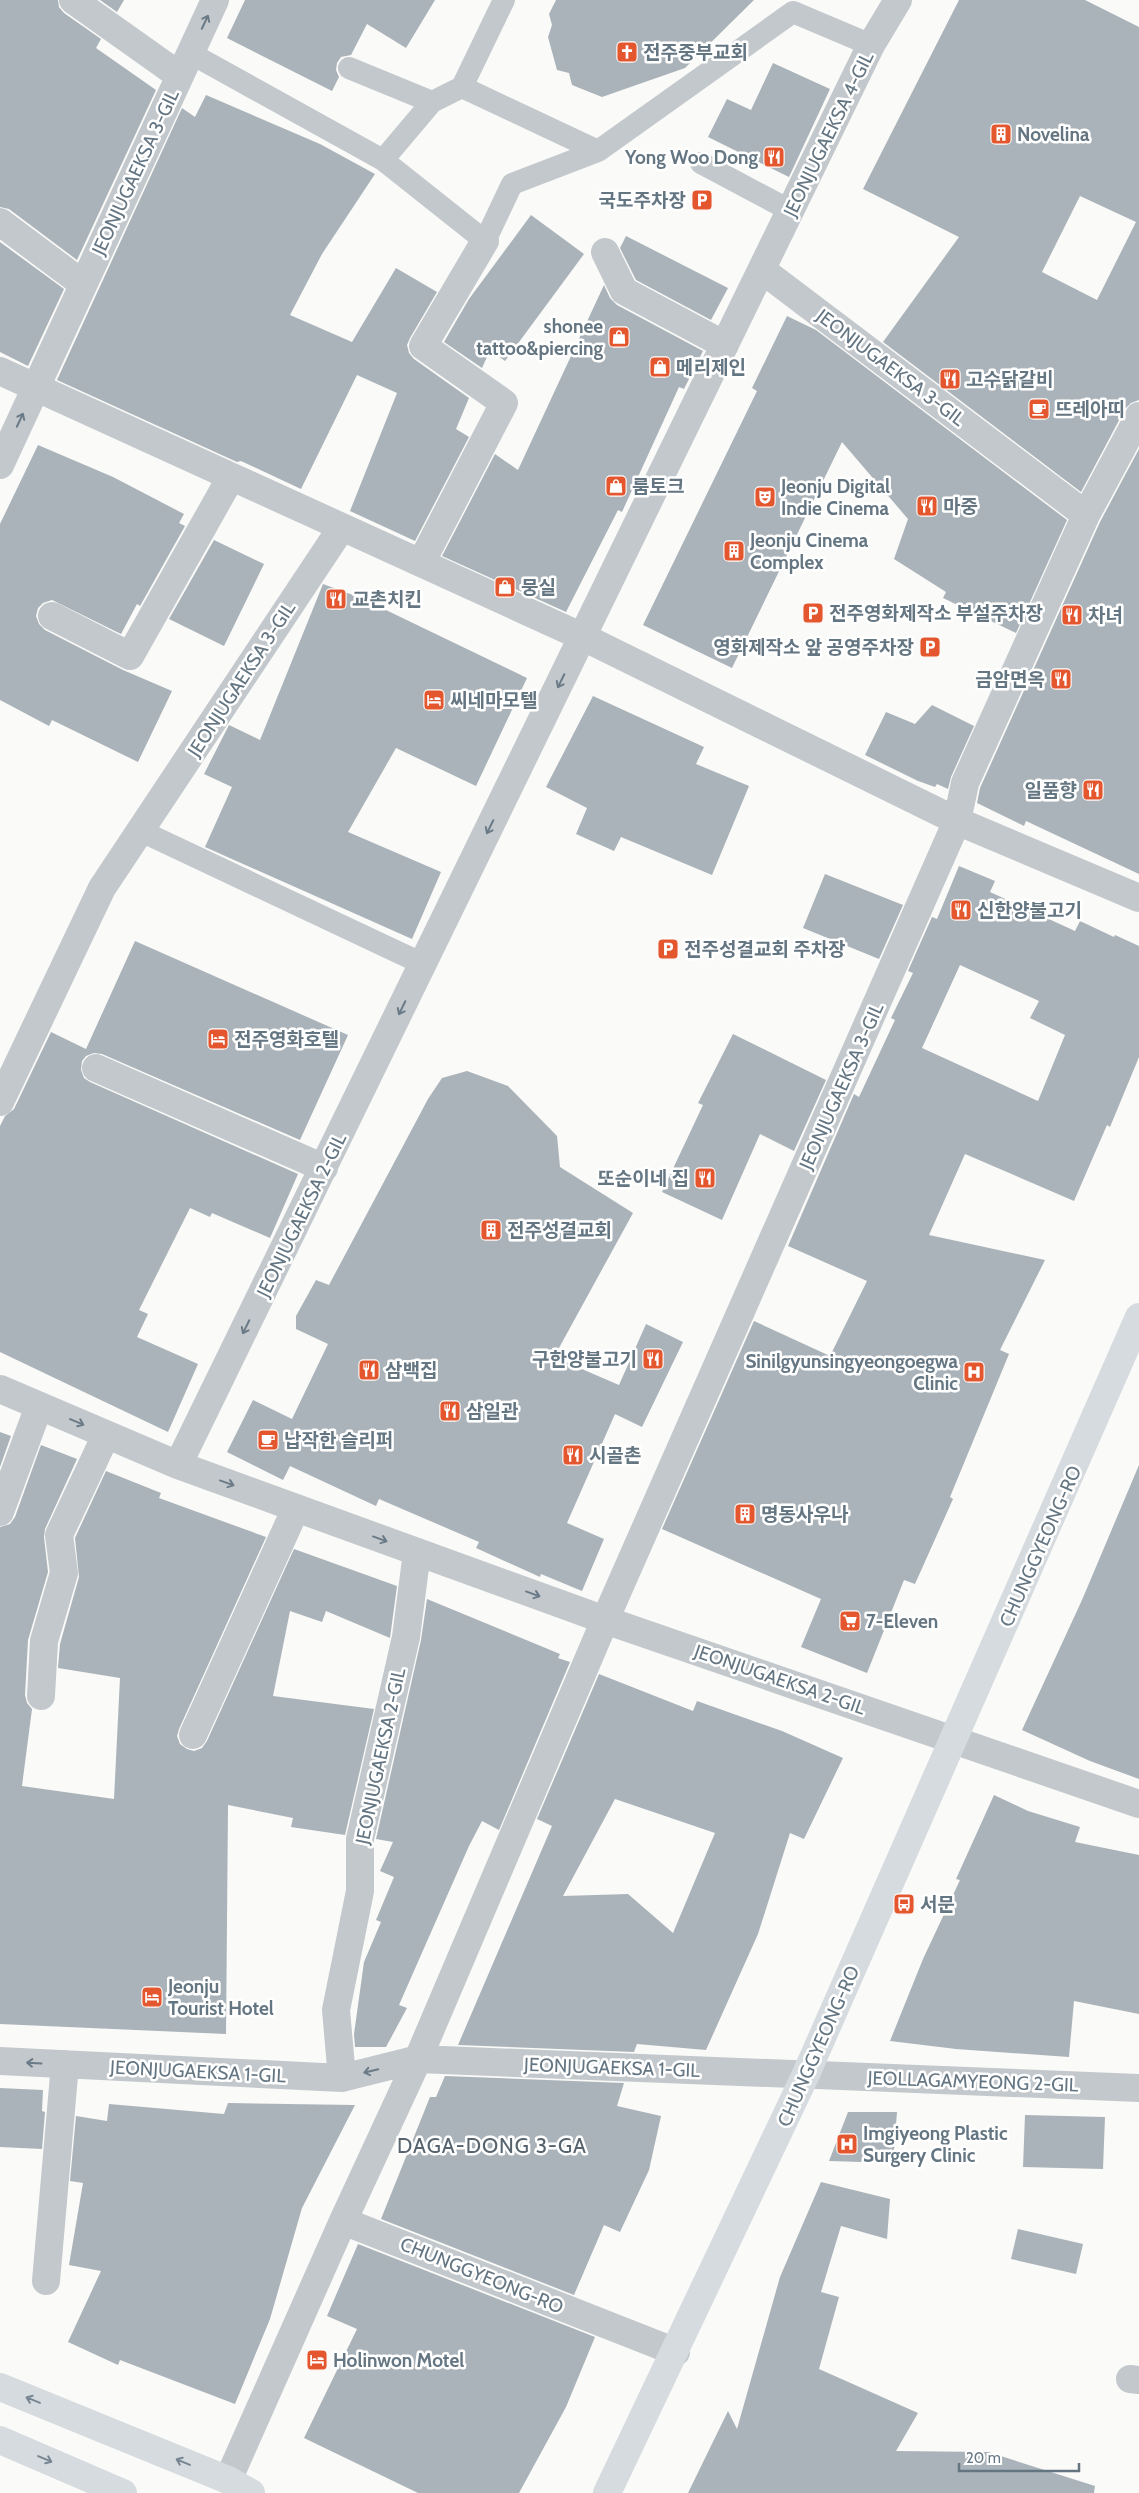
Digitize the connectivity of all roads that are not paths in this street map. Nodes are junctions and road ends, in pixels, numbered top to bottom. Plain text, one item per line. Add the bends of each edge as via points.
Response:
1 (74, 0) edge
2 (215, 0) edge
3 (504, 0) edge
4 (898, 0) edge
5 (871, 45) junction
6 (185, 64) junction
7 (349, 68) dead end
8 (462, 87) junction
9 (432, 102) junction
10 (598, 151) junction
11 (383, 160) junction
12 (702, 163) dead end
13 (791, 211) junction
14 (0, 222) edge
15 (485, 241) junction
16 (605, 252) dead end
17 (762, 270) junction
18 (83, 284) junction
19 (725, 346) junction
20 (0, 371) edge
21 (36, 387) junction
22 (1139, 416) edge
23 (0, 465) edge
24 (231, 477) junction
25 (1086, 515) junction
26 (342, 527) junction
27 (420, 563) junction
28 (52, 616) dead end
29 (583, 637) junction
30 (957, 821) junction
31 (141, 831) junction
32 (1139, 898) edge
33 (423, 964) junction
34 (96, 1068) dead end
35 (0, 1102) edge
36 (324, 1168) junction
37 (1139, 1317) edge
38 (1132, 1356) edge
39 (0, 1389) edge
40 (39, 1406) junction
41 (106, 1435) junction
42 (178, 1465) junction
43 (296, 1508) junction
44 (0, 1512) edge
45 (417, 1552) junction
46 (605, 1620) junction
47 (41, 1696) dead end
48 (193, 1735) dead end
49 (956, 1739) junction
50 (1139, 1804) edge
51 (418, 2059) junction
52 (0, 2061) edge
53 (66, 2064) junction
54 (806, 2074) junction
55 (342, 2078) junction
56 (1139, 2088) edge
57 (343, 2220) junction
58 (46, 2280) dead end
59 (676, 2352) junction
60 (0, 2387) edge
61 (0, 2440) edge
62 (240, 2487) edge
63 (123, 2493) edge
64 (608, 2493) edge

1 - 6 street, JEONJUGAEKSA 3-GIL
6 -> 2 street
3 - 8 lane
4 - 5 street, JEONJUGAEKSA 4-GIL
5 - 10 lane via 793,12
5 - 13 street, JEONJUGAEKSA 4-GIL
6 - 11 lane
6 - 18 street, JEONJUGAEKSA 3-GIL
7 - 9 lane
8 - 9 lane
8 - 10 lane
9 - 11 lane
10 - 15 lane via 512,184
11 - 15 lane
12 - 13 lane
13 - 17 street, JEONJUGAEKSA 4-GIL
14 - 18 street
15 - 27 street via 424,346 504,403
16 - 19 street via 624,291
17 - 19 street
17 - 25 street, JEONJUGAEKSA 3-GIL
18 - 21 street, JEONJUGAEKSA 3-GIL
19 - 29 street
20 - 21 street
23 -> 21 street, JEONJUGAEKSA 3-GIL
21 - 24 street
22 - 25 street, JEONJUGAEKSA 3-GIL
24 - 26 street
24 - 28 street via 130,656
25 - 30 street, JEONJUGAEKSA 3-GIL via 965,783
26 - 27 street
26 - 31 street, JEONJUGAEKSA 3-GIL
27 - 29 street
29 - 30 street
29 -> 33 street
30 - 32 street
30 - 46 street, JEONJUGAEKSA 3-GIL
31 - 33 lane
31 - 35 street via 102,888
33 -> 36 street, JEONJUGAEKSA 2-GIL
34 - 36 street
36 -> 42 street, JEONJUGAEKSA 2-GIL
37 - 38 street, CHUNGGYEONG-RO
38 - 49 street, CHUNGGYEONG-RO
39 - 40 street, JEONJUGAEKSA 2-GIL
40 -> 41 street, JEONJUGAEKSA 2-GIL
40 - 44 street
41 - 42 street, JEONJUGAEKSA 2-GIL
41 - 47 street via 60,1535 64,1573 44,1641
42 -> 43 street, JEONJUGAEKSA 2-GIL
43 -> 45 street, JEONJUGAEKSA 2-GIL
43 - 48 street
45 -> 46 street, JEONJUGAEKSA 2-GIL
45 - 55 street, JEONJUGAEKSA 2-GIL via 406,1637 360,1839 360,1891 336,2010
46 - 49 street, JEONJUGAEKSA 2-GIL
46 - 51 street
49 - 50 street
49 - 54 street, CHUNGGYEONG-RO
51 - 54 street, JEONJUGAEKSA 1-GIL
51 -> 55 street, JEONJUGAEKSA 1-GIL
51 - 57 street
53 -> 52 street, JEONJUGAEKSA 1-GIL
53 - 55 street, JEONJUGAEKSA 1-GIL
53 - 58 street
54 - 56 street, JEOLLAGAMYEONG 2-GIL
54 - 59 street, CHUNGGYEONG-RO
57 - 59 street, CHUNGGYEONG-RO
57 - 62 street
59 - 64 street, CHUNGGYEONG-RO
62 -> 60 street
61 -> 63 street

